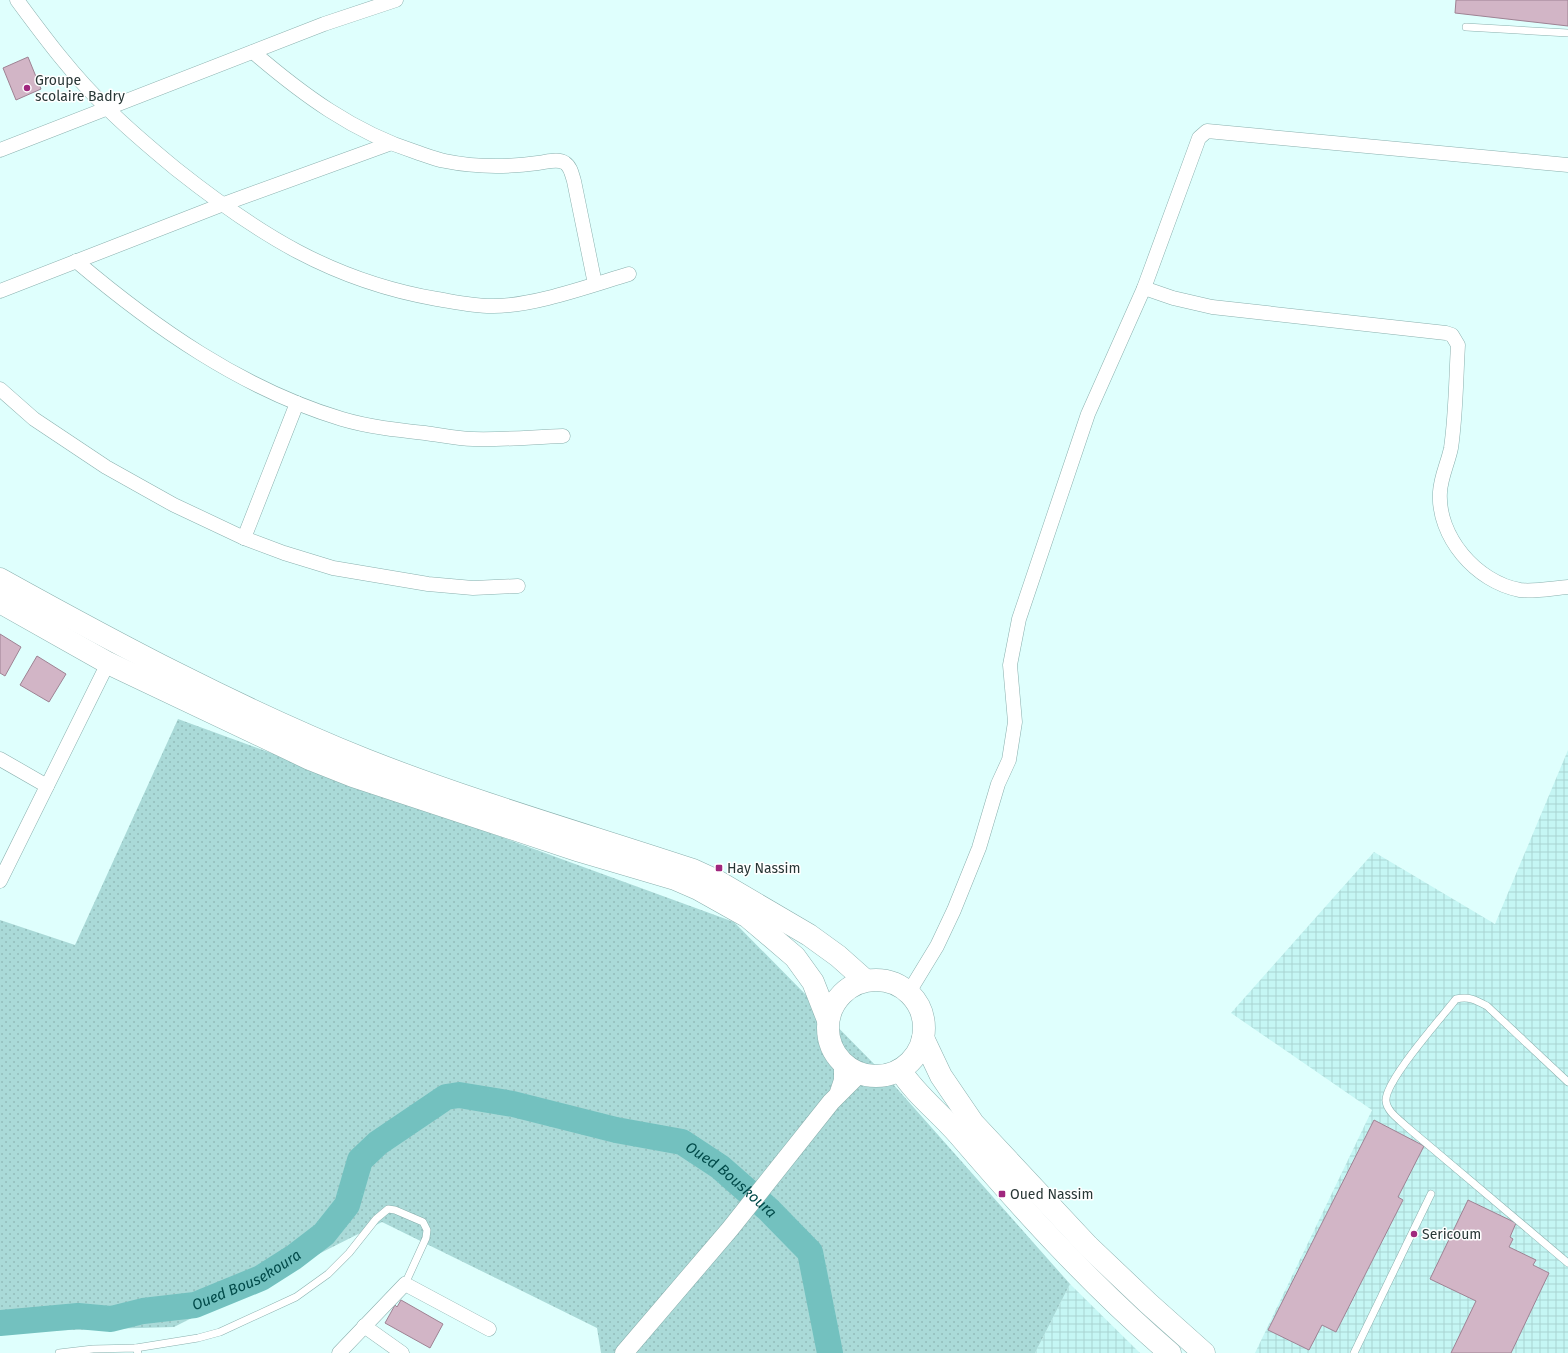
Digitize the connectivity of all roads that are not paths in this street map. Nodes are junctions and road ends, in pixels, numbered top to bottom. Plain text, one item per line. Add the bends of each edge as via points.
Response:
1 (17, 0) edge
2 (396, 0) edge
3 (1466, 26) dead end
4 (1568, 33) edge
5 (252, 52) junction
6 (107, 109) junction
7 (389, 144) junction
8 (0, 150) edge
9 (1568, 165) edge
10 (221, 205) junction
11 (76, 261) junction
12 (629, 274) dead end
13 (595, 284) junction
14 (1144, 288) junction
15 (0, 291) edge
16 (0, 390) edge
17 (298, 403) junction
18 (563, 436) dead end
19 (244, 538) junction
20 (0, 579) edge
21 (518, 586) dead end
22 (1568, 587) edge
23 (0, 602) edge
24 (108, 663) junction
25 (0, 759) edge
26 (47, 786) junction
27 (0, 881) edge
28 (865, 980) junction
29 (909, 992) junction
30 (828, 1020) junction
31 (924, 1038) junction
32 (852, 1068) junction
33 (900, 1070) junction
34 (1568, 1082) edge
35 (1431, 1194) dead end
36 (1568, 1263) edge
37 (405, 1284) junction
38 (364, 1326) junction
39 (490, 1329) dead end
40 (137, 1350) edge
41 (59, 1353) edge
42 (338, 1353) edge
43 (402, 1353) edge
44 (624, 1353) edge
45 (1170, 1353) edge
46 (1204, 1353) edge
47 (1354, 1353) edge

1 - 6 street via 43,35
2 - 5 street
3 - 4 lane
5 - 6 street
5 - 7 street via 317,103 348,123
6 - 8 street
6 - 10 street
7 - 10 street
7 - 13 street via 444,161 478,165 559,160 565,162 574,181
9 - 14 street via 1207,131 1198,138
10 - 11 street
10 - 13 street via 273,238 322,264 369,283 414,295 492,306 522,304
11 - 15 street
11 - 17 street via 173,336 234,372
12 - 13 street
14 - 22 street via 1212,307 1452,335 1458,345 1451,448 1440,492 1443,519 1453,541 1469,562 1493,581 1520,590
14 - 29 street via 1088,414 1019,619 1010,665 1015,734 1009,760 998,784 979,848 954,910 922,974
16 - 19 street via 34,419 106,467 174,505
17 - 18 street via 342,419 396,430 472,439
17 - 19 street
19 - 21 street via 333,568 472,588
20 - 28 main road via 130,651 233,702 366,760 466,797 705,875 809,935
23 - 24 main road
24 - 26 street
24 - 30 main road via 257,735 353,776 698,888 748,917 795,957 813,982
25 - 26 street
26 - 27 street
28 - 29 main road via 889,980
28 - 30 main road via 841,995
29 - 31 main road via 916,1000 924,1018
30 - 32 main road via 830,1044 836,1054
31 - 33 main road via 915,1056
31 - 46 main road via 941,1076 973,1123 1088,1246
32 - 33 main road via 872,1076
32 - 44 street via 839,1092 787,1158
33 - 45 main road via 910,1086 954,1130 1066,1255 1133,1321
34 - 36 lane via 1487,1006 1473,998 1465,997 1456,999 1403,1066 1387,1093 1386,1102 1390,1111 1407,1127
35 - 47 lane
37 - 38 street
37 - 39 street
37 - 40 lane via 426,1238 427,1230 423,1222 388,1209 376,1219 349,1253 328,1274 296,1297 220,1332
38 - 42 street
38 - 43 street
40 - 41 lane via 93,1349

